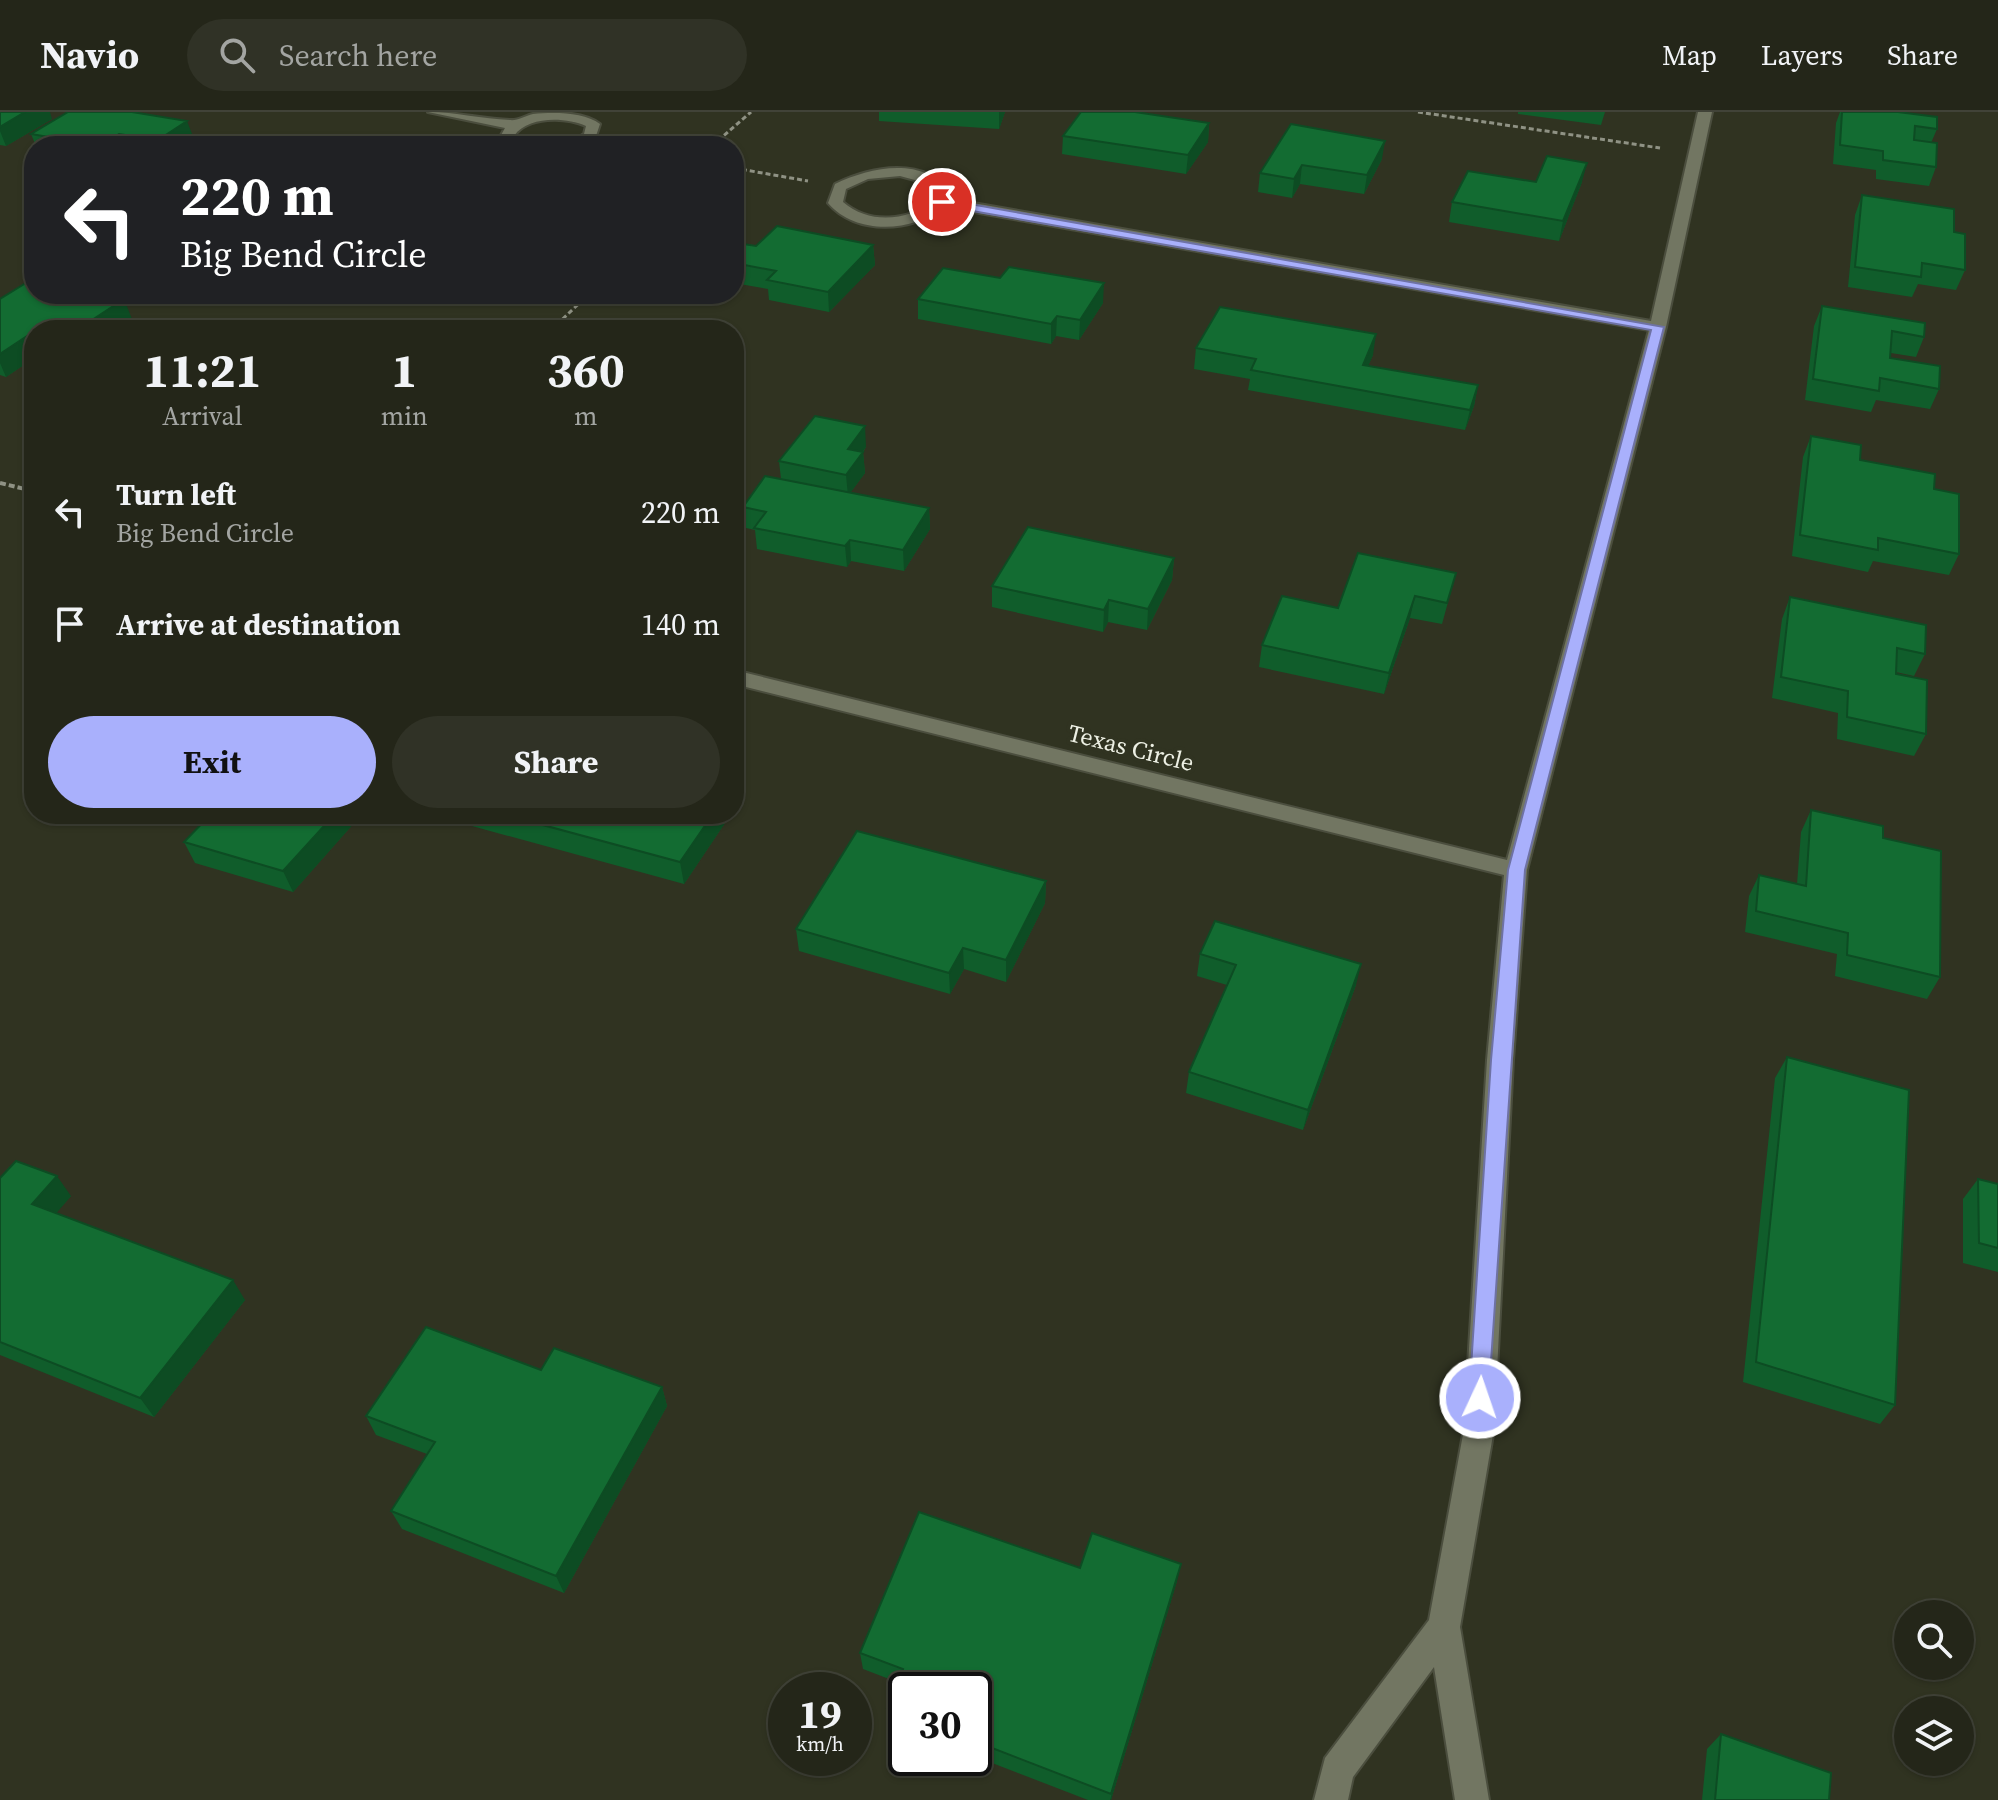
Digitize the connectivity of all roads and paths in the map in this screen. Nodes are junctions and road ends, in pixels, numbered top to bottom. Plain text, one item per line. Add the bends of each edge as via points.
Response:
1 (435, 112) edge
2 (751, 112) edge
3 (1418, 112) edge
4 (1705, 112) edge
5 (513, 125) junction
6 (508, 136) edge
7 (588, 136) edge
8 (723, 136) edge
9 (1697, 153) junction
10 (744, 170) edge
11 (840, 187) junction
12 (942, 202) junction
13 (578, 304) edge
14 (562, 320) edge
15 (1658, 327) junction
16 (0, 483) edge
17 (24, 489) edge
18 (744, 679) edge
19 (1516, 870) junction
20 (1444, 1627) junction
21 (1331, 1800) edge
22 (1472, 1800) edge

1 - 5 street
2 - 8 path
3 - 9 path
4 - 9 street
5 - 6 street
5 - 7 street via 549,114 586,119 594,130
9 - 15 street
10 - 11 path
11 - 12 street via 865,175 908,174 940,186
11 - 12 street via 835,203 841,211 869,221 922,216
12 - 15 street
13 - 14 path
15 - 19 street
16 - 17 path
18 - 19 street, Texas Circle
19 - 20 street via 1479,1429
20 - 21 street via 1337,1770
20 - 22 street

